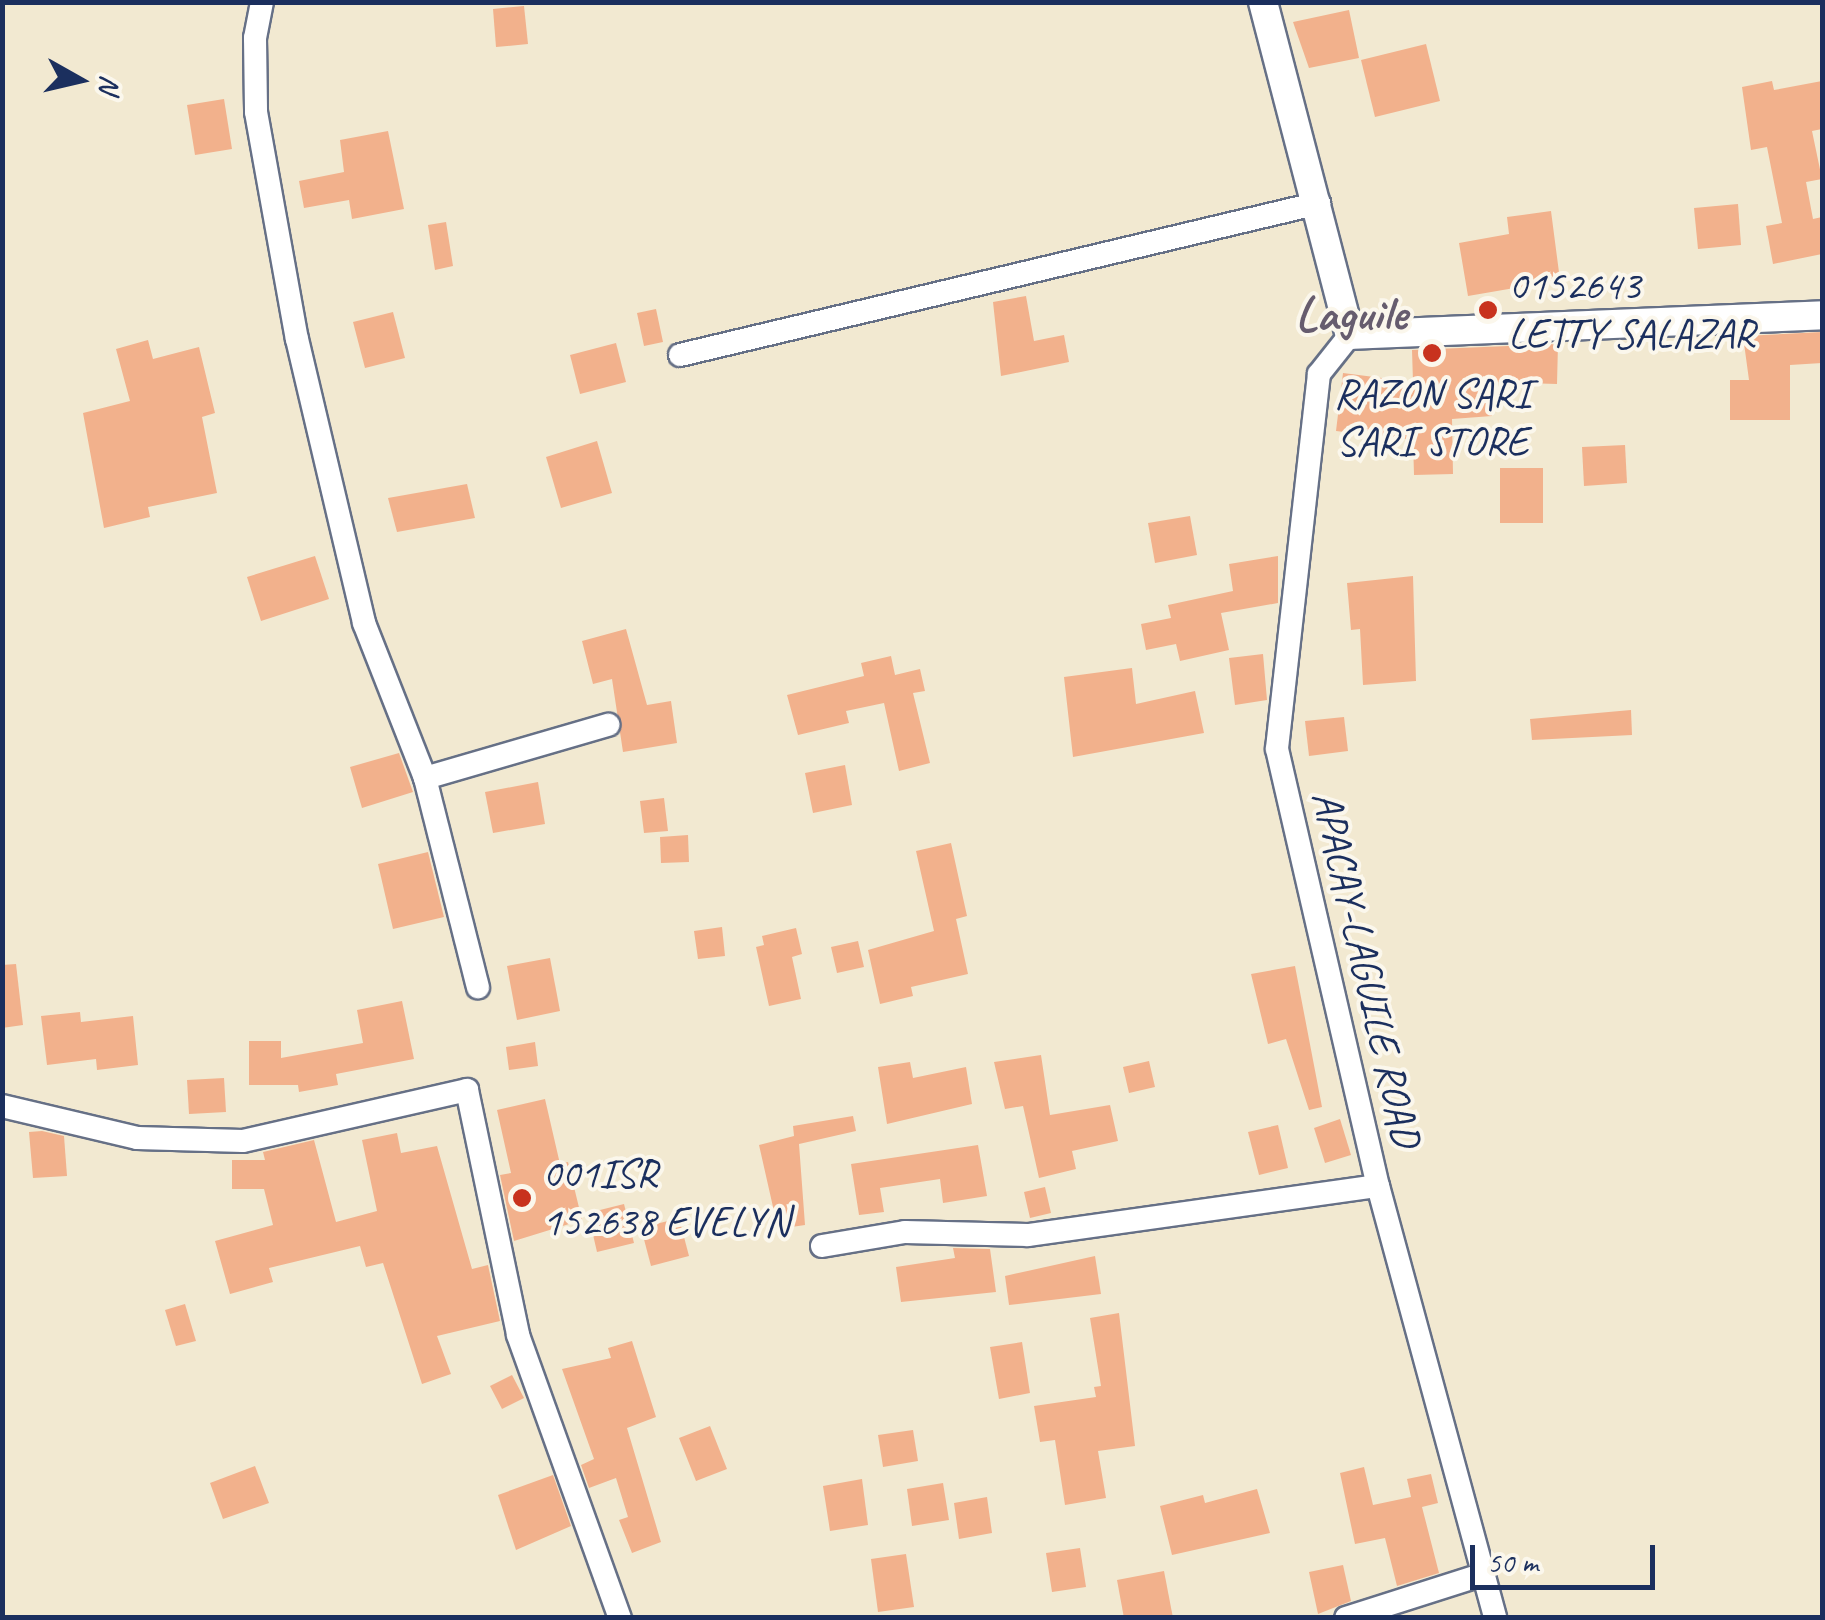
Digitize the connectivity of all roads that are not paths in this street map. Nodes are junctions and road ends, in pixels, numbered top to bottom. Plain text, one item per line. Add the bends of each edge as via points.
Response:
1 (262, 2) edge
2 (1263, 2) edge
3 (1319, 203) junction
4 (1822, 315) edge
5 (1350, 335) junction
6 (680, 354) dead end
7 (608, 726) dead end
8 (425, 778) junction
9 (478, 988) dead end
10 (2, 1106) edge
11 (1378, 1186) junction
12 (822, 1246) dead end
13 (1484, 1574) junction
14 (620, 1618) edge
15 (1346, 1618) edge
16 (1495, 1618) edge

1 - 8 street via 255,38 256,112 297,339 364,623
2 - 3 street
3 - 5 street
3 - 6 street
4 - 5 street
5 - 11 street, APACAY-LAGUILE ROAD via 1318,374 1277,749
7 - 8 street
8 - 9 street
10 - 14 street via 137,1138 243,1141 467,1090 518,1335
11 - 12 street via 1028,1235 905,1232
11 - 13 street, APACAY-LAGUILE ROAD
13 - 15 street
13 - 16 street, APACAY-LAGUILE ROAD

